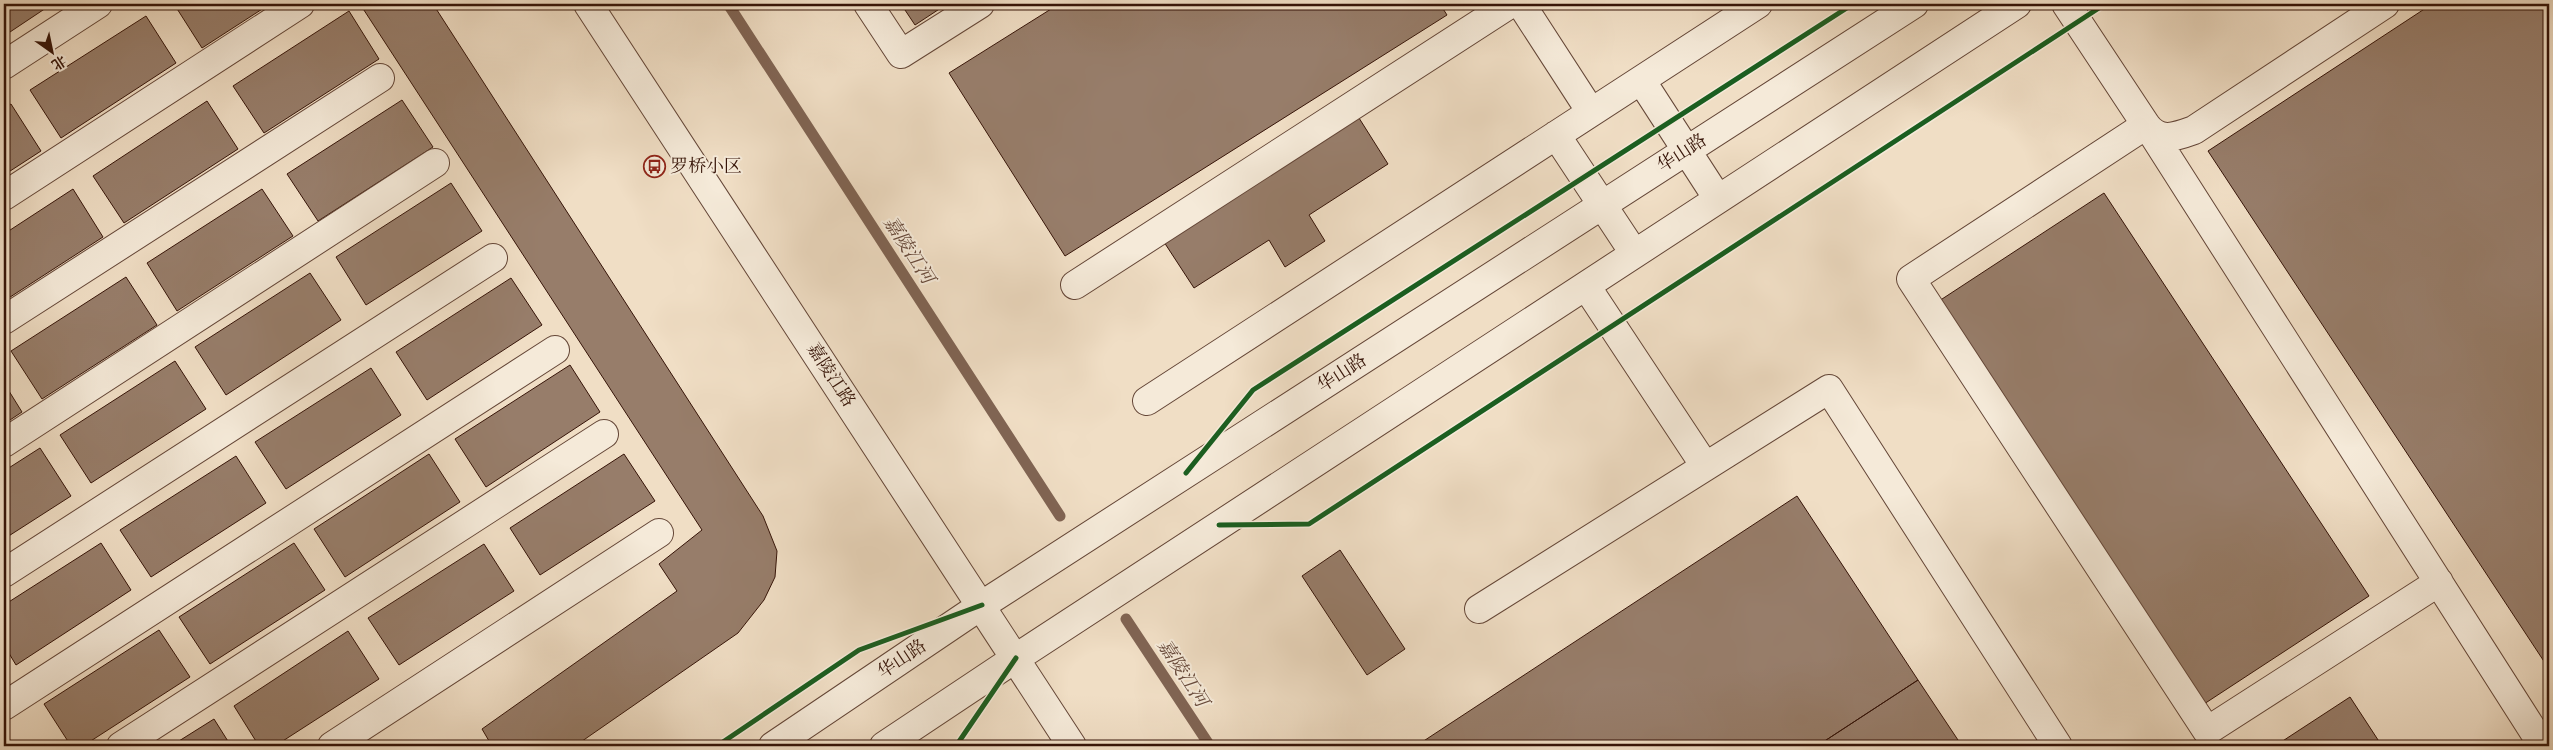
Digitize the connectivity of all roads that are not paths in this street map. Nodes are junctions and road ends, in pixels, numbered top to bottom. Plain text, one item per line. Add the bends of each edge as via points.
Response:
1 (98, 4) edge
2 (300, 4) edge
3 (588, 4) edge
4 (868, 4) edge
5 (980, 4) edge
6 (1510, 4) edge
7 (1520, 4) edge
8 (1758, 4) edge
9 (1914, 4) edge
10 (2017, 4) edge
11 (2066, 4) edge
12 (2385, 4) edge
13 (4, 65) edge
14 (380, 78) dead end
15 (1641, 80) junction
16 (1591, 112) junction
17 (2149, 129) junction
18 (1556, 135) junction
19 (1686, 150) junction
20 (435, 163) dead end
21 (4, 196) edge
22 (1718, 199) junction
23 (1602, 205) junction
24 (1634, 254) junction
25 (493, 258) dead end
26 (1076, 285) dead end
27 (1586, 286) junction
28 (4, 320) edge
29 (555, 350) dead end
30 (1147, 402) dead end
31 (604, 434) dead end
32 (4, 443) edge
33 (1705, 466) junction
34 (659, 533) dead end
35 (4, 573) edge
36 (2439, 582) junction
37 (982, 605) junction
38 (1479, 609) dead end
39 (1016, 658) junction
40 (4, 706) edge
41 (121, 746) edge
42 (332, 746) edge
43 (773, 746) edge
44 (884, 746) edge
45 (1072, 746) edge
46 (2058, 746) edge
47 (2543, 746) edge

1 - 13 street
2 - 21 street
3 - 37 street, 嘉陵江路
4 - 5 street via 901,54
6 - 26 street
7 - 16 street
8 - 15 street
9 - 19 street, 华山路
10 - 22 street
11 - 17 street
12 - 17 street via 2194,130 2175,137 2162,137
14 - 28 street
15 - 16 street
15 - 19 street
16 - 18 street
17 - 36 street
17 - 36 street via 1911,278 2207,731
18 - 23 street
18 - 30 street
19 - 22 street
19 - 23 street, 华山路
20 - 32 street
22 - 24 street
23 - 24 street
23 - 37 street, 华山路
24 - 27 street
25 - 35 street
27 - 33 street
27 - 39 street
29 - 40 street
31 - 41 street
33 - 38 street
33 - 46 street via 1829,389
34 - 42 street
36 - 47 street
37 - 39 street, 嘉陵江路
37 - 43 street, 华山路
39 - 44 street
39 - 45 street, 嘉陵江路

